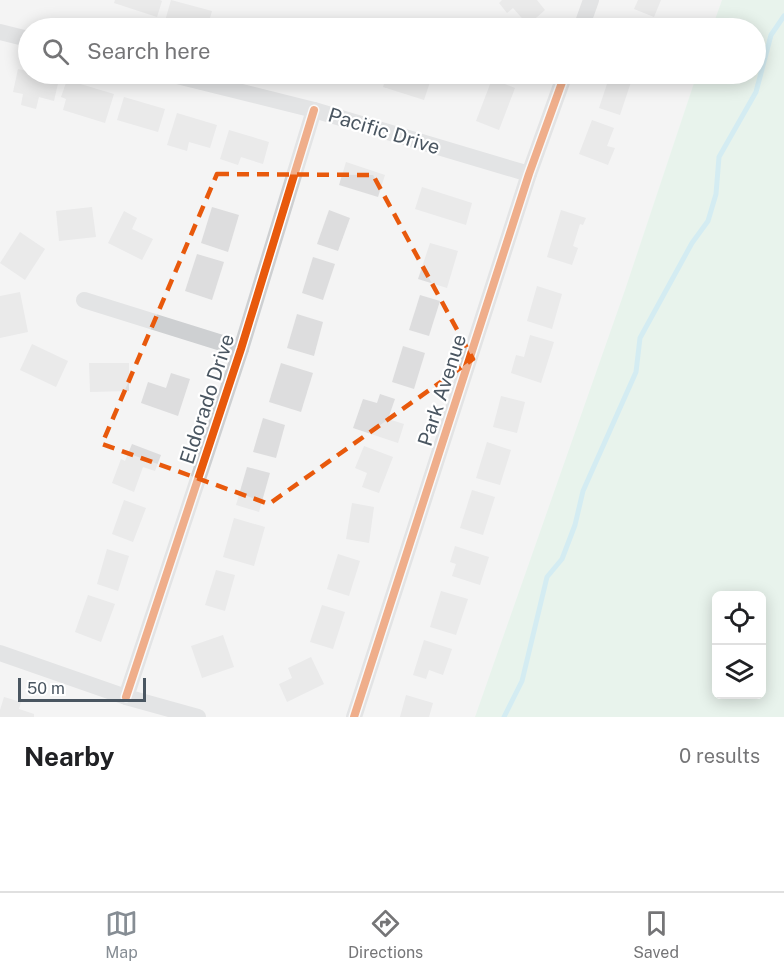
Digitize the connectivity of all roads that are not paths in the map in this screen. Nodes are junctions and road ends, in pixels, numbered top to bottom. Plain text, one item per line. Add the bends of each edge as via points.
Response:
1 (591, 0) edge
2 (585, 18) edge
3 (0, 32) edge
4 (18, 36) edge
5 (209, 84) edge
6 (561, 84) edge
7 (314, 110) junction
8 (529, 174) junction
9 (84, 300) dead end
10 (241, 350) junction
11 (0, 653) edge
12 (126, 697) junction
13 (198, 717) edge
14 (354, 717) edge

1 - 2 street
3 - 4 street
5 - 7 street, Pacific Drive
6 - 8 street, Park Avenue
7 - 8 street, Pacific Drive
7 - 10 street, Eldorado Drive
8 - 14 street, Park Avenue
9 - 10 street
10 - 12 street, Eldorado Drive
11 - 12 street
12 - 13 street

